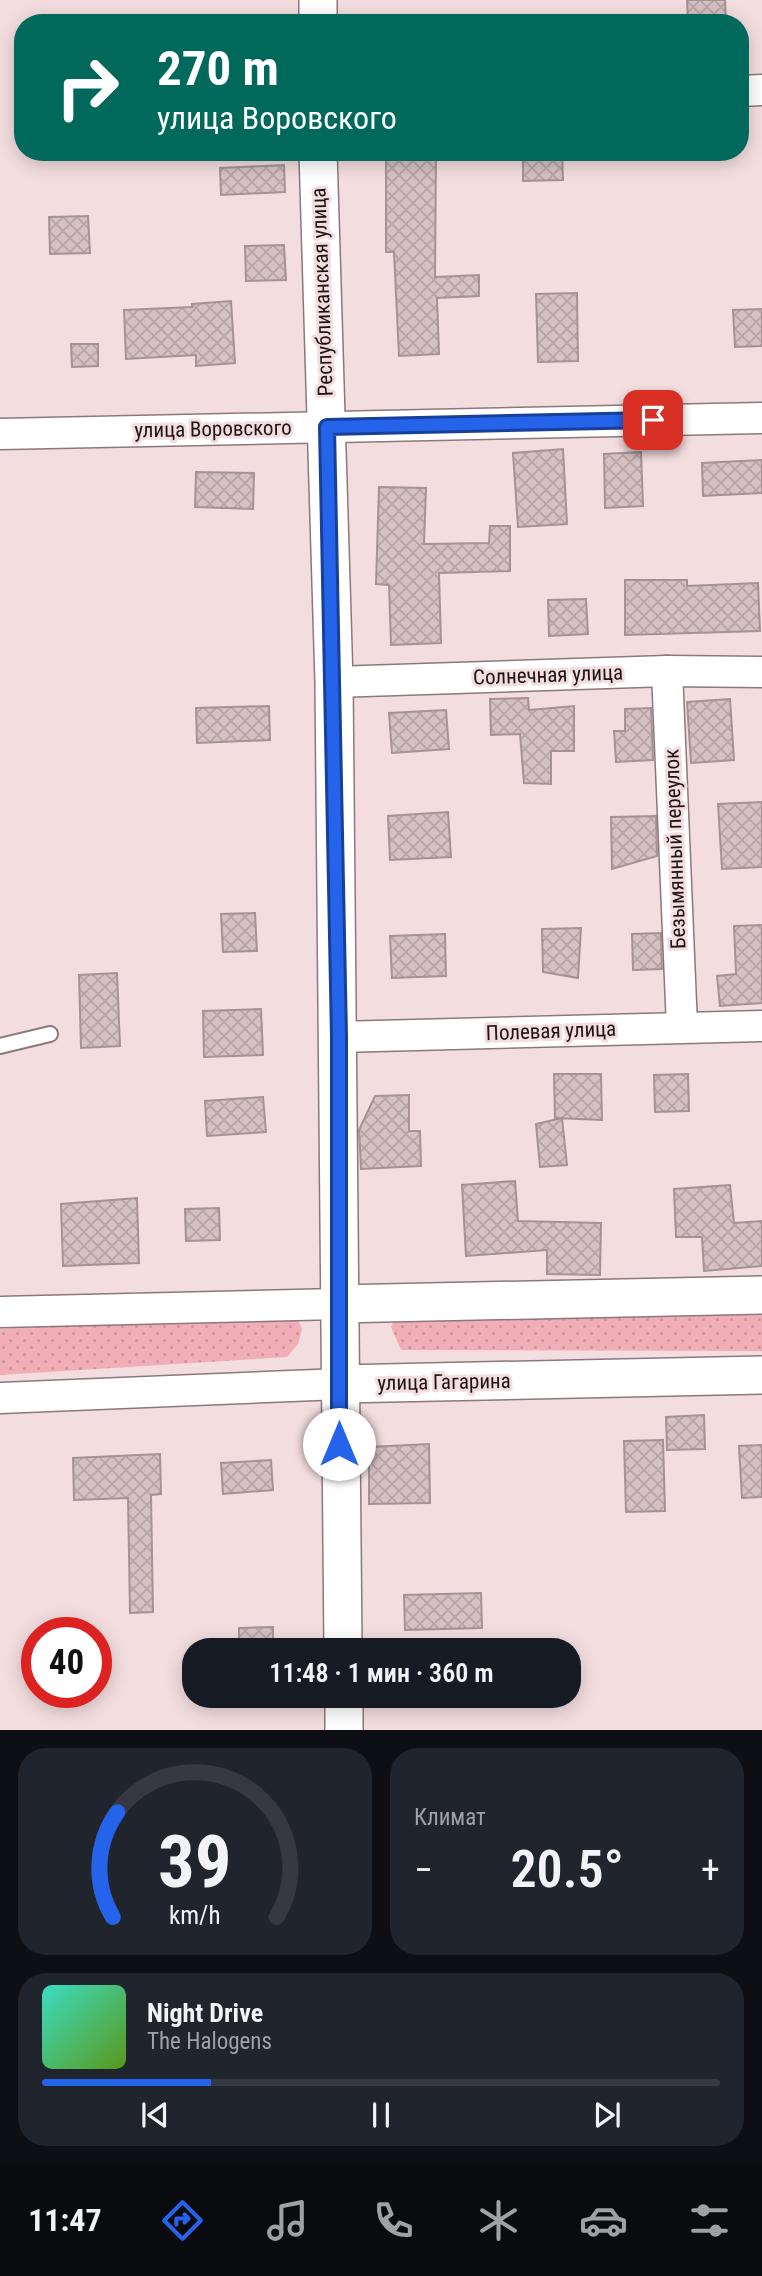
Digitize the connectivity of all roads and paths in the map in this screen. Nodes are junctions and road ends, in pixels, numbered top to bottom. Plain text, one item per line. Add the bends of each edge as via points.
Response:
1 (318, 161) edge
2 (762, 418) edge
3 (327, 427) junction
4 (0, 433) edge
5 (667, 671) junction
6 (762, 673) edge
7 (334, 682) junction
8 (762, 1026) edge
9 (682, 1027) junction
10 (50, 1034) dead end
11 (339, 1037) junction
12 (0, 1046) edge
13 (762, 1295) edge
14 (338, 1304) junction
15 (0, 1312) edge
16 (762, 1375) edge
17 (340, 1384) junction
18 (0, 1398) edge
19 (343, 1638) edge
20 (344, 1708) edge
21 (344, 1730) edge

1 - 3 street, Республиканская улица
2 - 3 street, улица Воровского
3 - 4 street, улица Воровского
3 - 7 street, Республиканская улица
5 - 6 street, Солнечная улица
5 - 7 street, Солнечная улица
5 - 9 street, Безымянный переулок
7 - 11 street, Республиканская улица
8 - 9 street, Полевая улица
9 - 11 street, Полевая улица
10 - 12 lane
11 - 14 street, Республиканская улица
13 - 14 street
14 - 15 street
14 - 17 street, Республиканская улица
16 - 17 street, улица Гагарина
17 - 18 street, улица Гагарина
17 - 19 street, Республиканская улица
20 - 21 street

